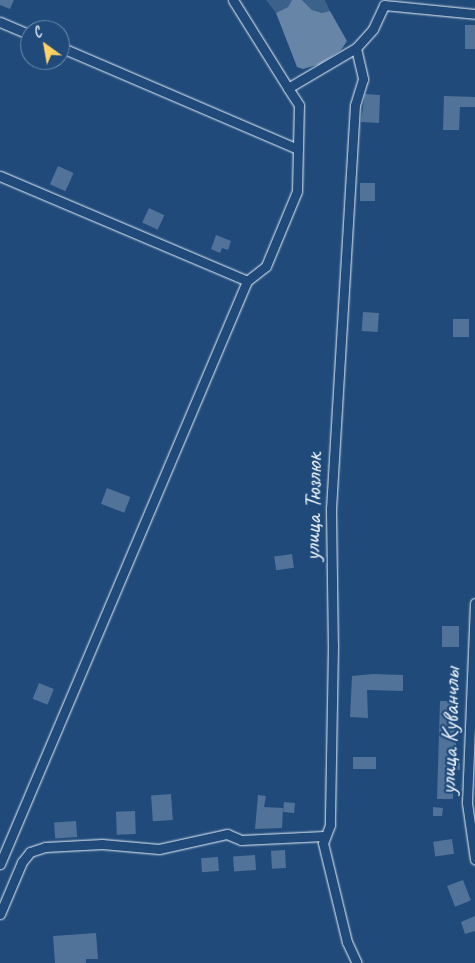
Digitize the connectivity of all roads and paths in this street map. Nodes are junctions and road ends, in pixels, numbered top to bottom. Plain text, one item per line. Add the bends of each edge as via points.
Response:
1 (233, 0) edge
2 (383, 2) edge
3 (475, 14) edge
4 (0, 22) edge
5 (20, 31) edge
6 (356, 48) junction
7 (70, 52) edge
8 (288, 88) junction
9 (298, 149) junction
10 (0, 176) edge
11 (247, 281) junction
12 (475, 603) edge
13 (473, 722) edge
14 (324, 836) junction
15 (475, 860) edge
16 (0, 864) edge
17 (0, 914) edge
18 (357, 963) edge

1 - 8 street
2 - 3 street
2 - 6 street via 373,29
4 - 5 street
6 - 8 street
6 - 14 street, улица Тюзлюк via 363,79 355,105 331,509 330,825
7 - 9 street
8 - 9 street via 299,105
9 - 11 street via 297,191 266,266
10 - 11 street
11 - 16 street
12 - 13 street, улица Куванчлы
13 - 15 street, улица Куванчлы via 467,803
14 - 17 street via 241,840 227,834 159,849 102,844 45,847 30,852 22,862
14 - 18 street, улица Тюзлюк via 335,898 347,942

